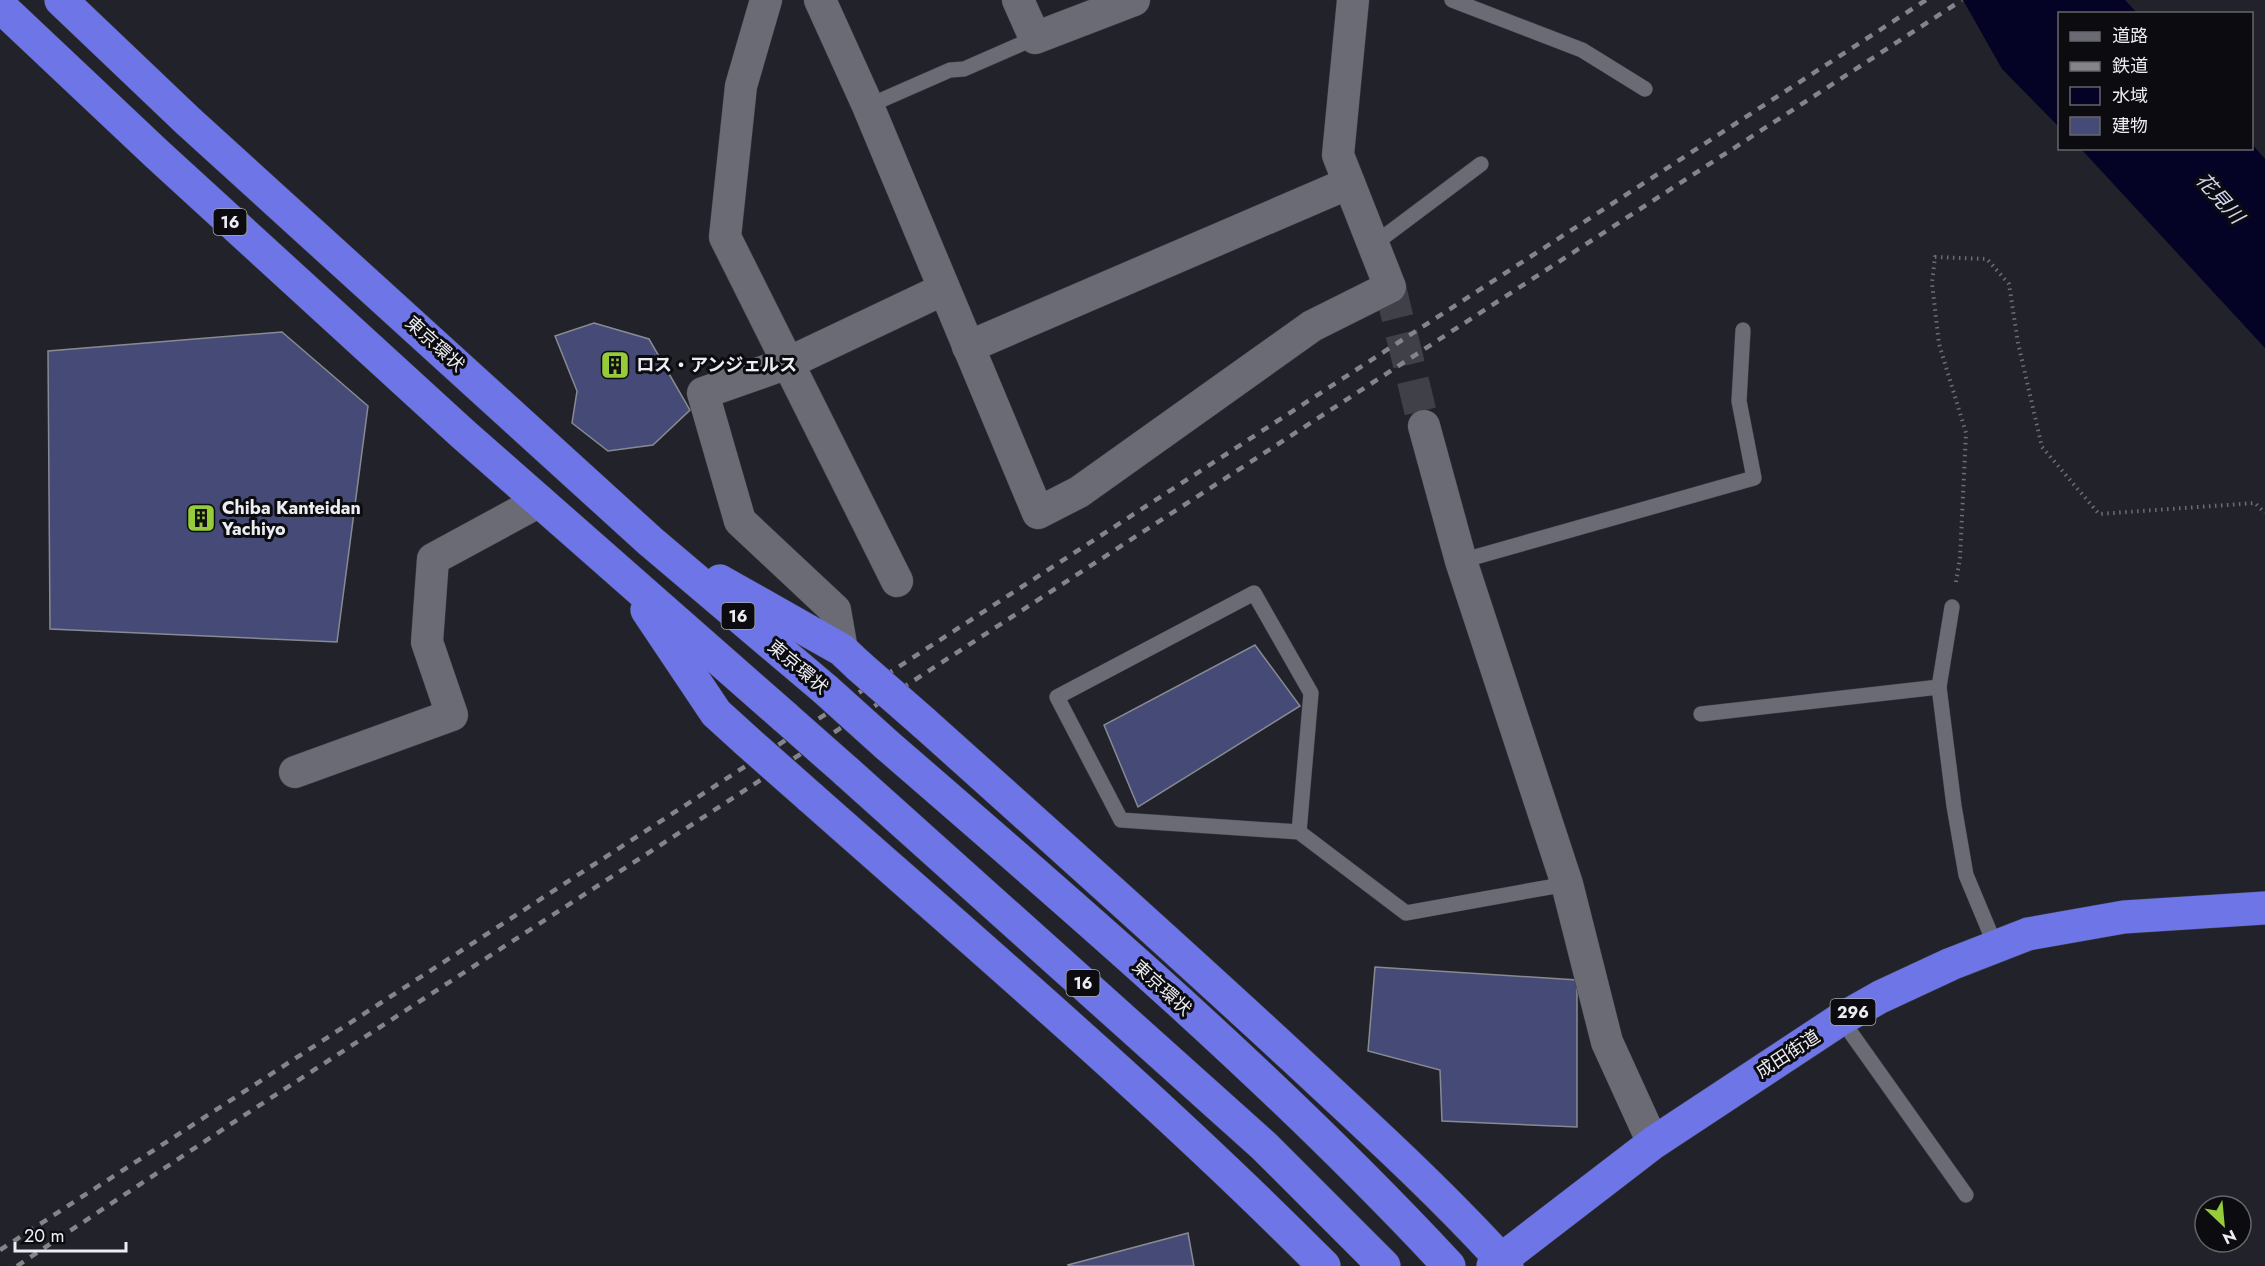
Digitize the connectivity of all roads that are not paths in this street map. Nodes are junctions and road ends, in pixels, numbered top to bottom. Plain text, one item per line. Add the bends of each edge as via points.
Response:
1 (61, 0) edge
2 (766, 0) edge
3 (820, 0) edge
4 (1018, 0) edge
5 (1134, 0) edge
6 (1353, 0) edge
7 (1452, 0) edge
8 (0, 6) edge
9 (1035, 38) junction
10 (1645, 88) dead end
11 (868, 106) junction
12 (1481, 164) dead end
13 (1349, 183) junction
14 (1373, 244) junction
15 (944, 289) junction
16 (1743, 330) dead end
17 (968, 346) junction
18 (788, 363) junction
19 (1424, 426) tunnel mouth
20 (540, 501) junction
21 (650, 541) junction
22 (1461, 561) junction
23 (621, 572) junction
24 (897, 581) dead end
25 (1952, 607) road end
26 (851, 658) junction
27 (1939, 687) junction
28 (1701, 714) dead end
29 (295, 772) dead end
30 (1299, 832) junction
31 (1567, 884) junction
32 (2265, 908) edge
33 (1996, 947) junction
34 (1841, 1019) junction
35 (1653, 1143) junction
36 (1966, 1196) dead end
37 (1500, 1264) edge
38 (1324, 1266) edge
39 (1384, 1266) edge
40 (1449, 1266) edge

1 - 21 highway, 東京環状 / 16 via 188,121
2 - 18 street via 741,86 725,237
3 - 11 street
4 - 9 street
5 - 9 street
6 - 13 street via 1338,155
7 - 10 lane via 1582,50
8 - 20 highway, 16 via 416,392
9 - 11 lane
11 - 15 street
12 - 14 lane
13 - 14 street
13 - 17 street
14 - 17 street via 1390,286 1312,326 1079,492 1038,513
15 - 17 street
15 - 18 street
16 - 22 lane via 1739,400 1754,478
18 - 24 street
18 - 26 street via 703,393 740,521 835,610
19 - 22 street
20 - 23 highway, 16
20 - 29 street via 433,559 427,642 452,715
21 - 26 highway
21 - 40 highway, 東京環状 / 16, bridge via 1055,891 1305,1118
22 - 31 street
23 - 38 highway, bridge via 716,712 1062,1020
23 - 39 highway, 16, bridge via 1318,1197
25 - 27 lane
26 - 37 highway, bridge via 1253,1020 1448,1204
27 - 28 lane
27 - 33 lane via 1966,875
30 - 30 lane via 1121,820 1057,697 1254,593 1311,693
30 - 31 lane via 1406,913
31 - 35 street via 1607,1042
32 - 33 highway, 成田街道 / 296 via 2124,916 2028,934
33 - 34 highway, 成田街道 / 296 via 1880,997
34 - 35 highway, 成田街道 / 296
34 - 36 lane
35 - 37 highway, 成田街道 / 296

